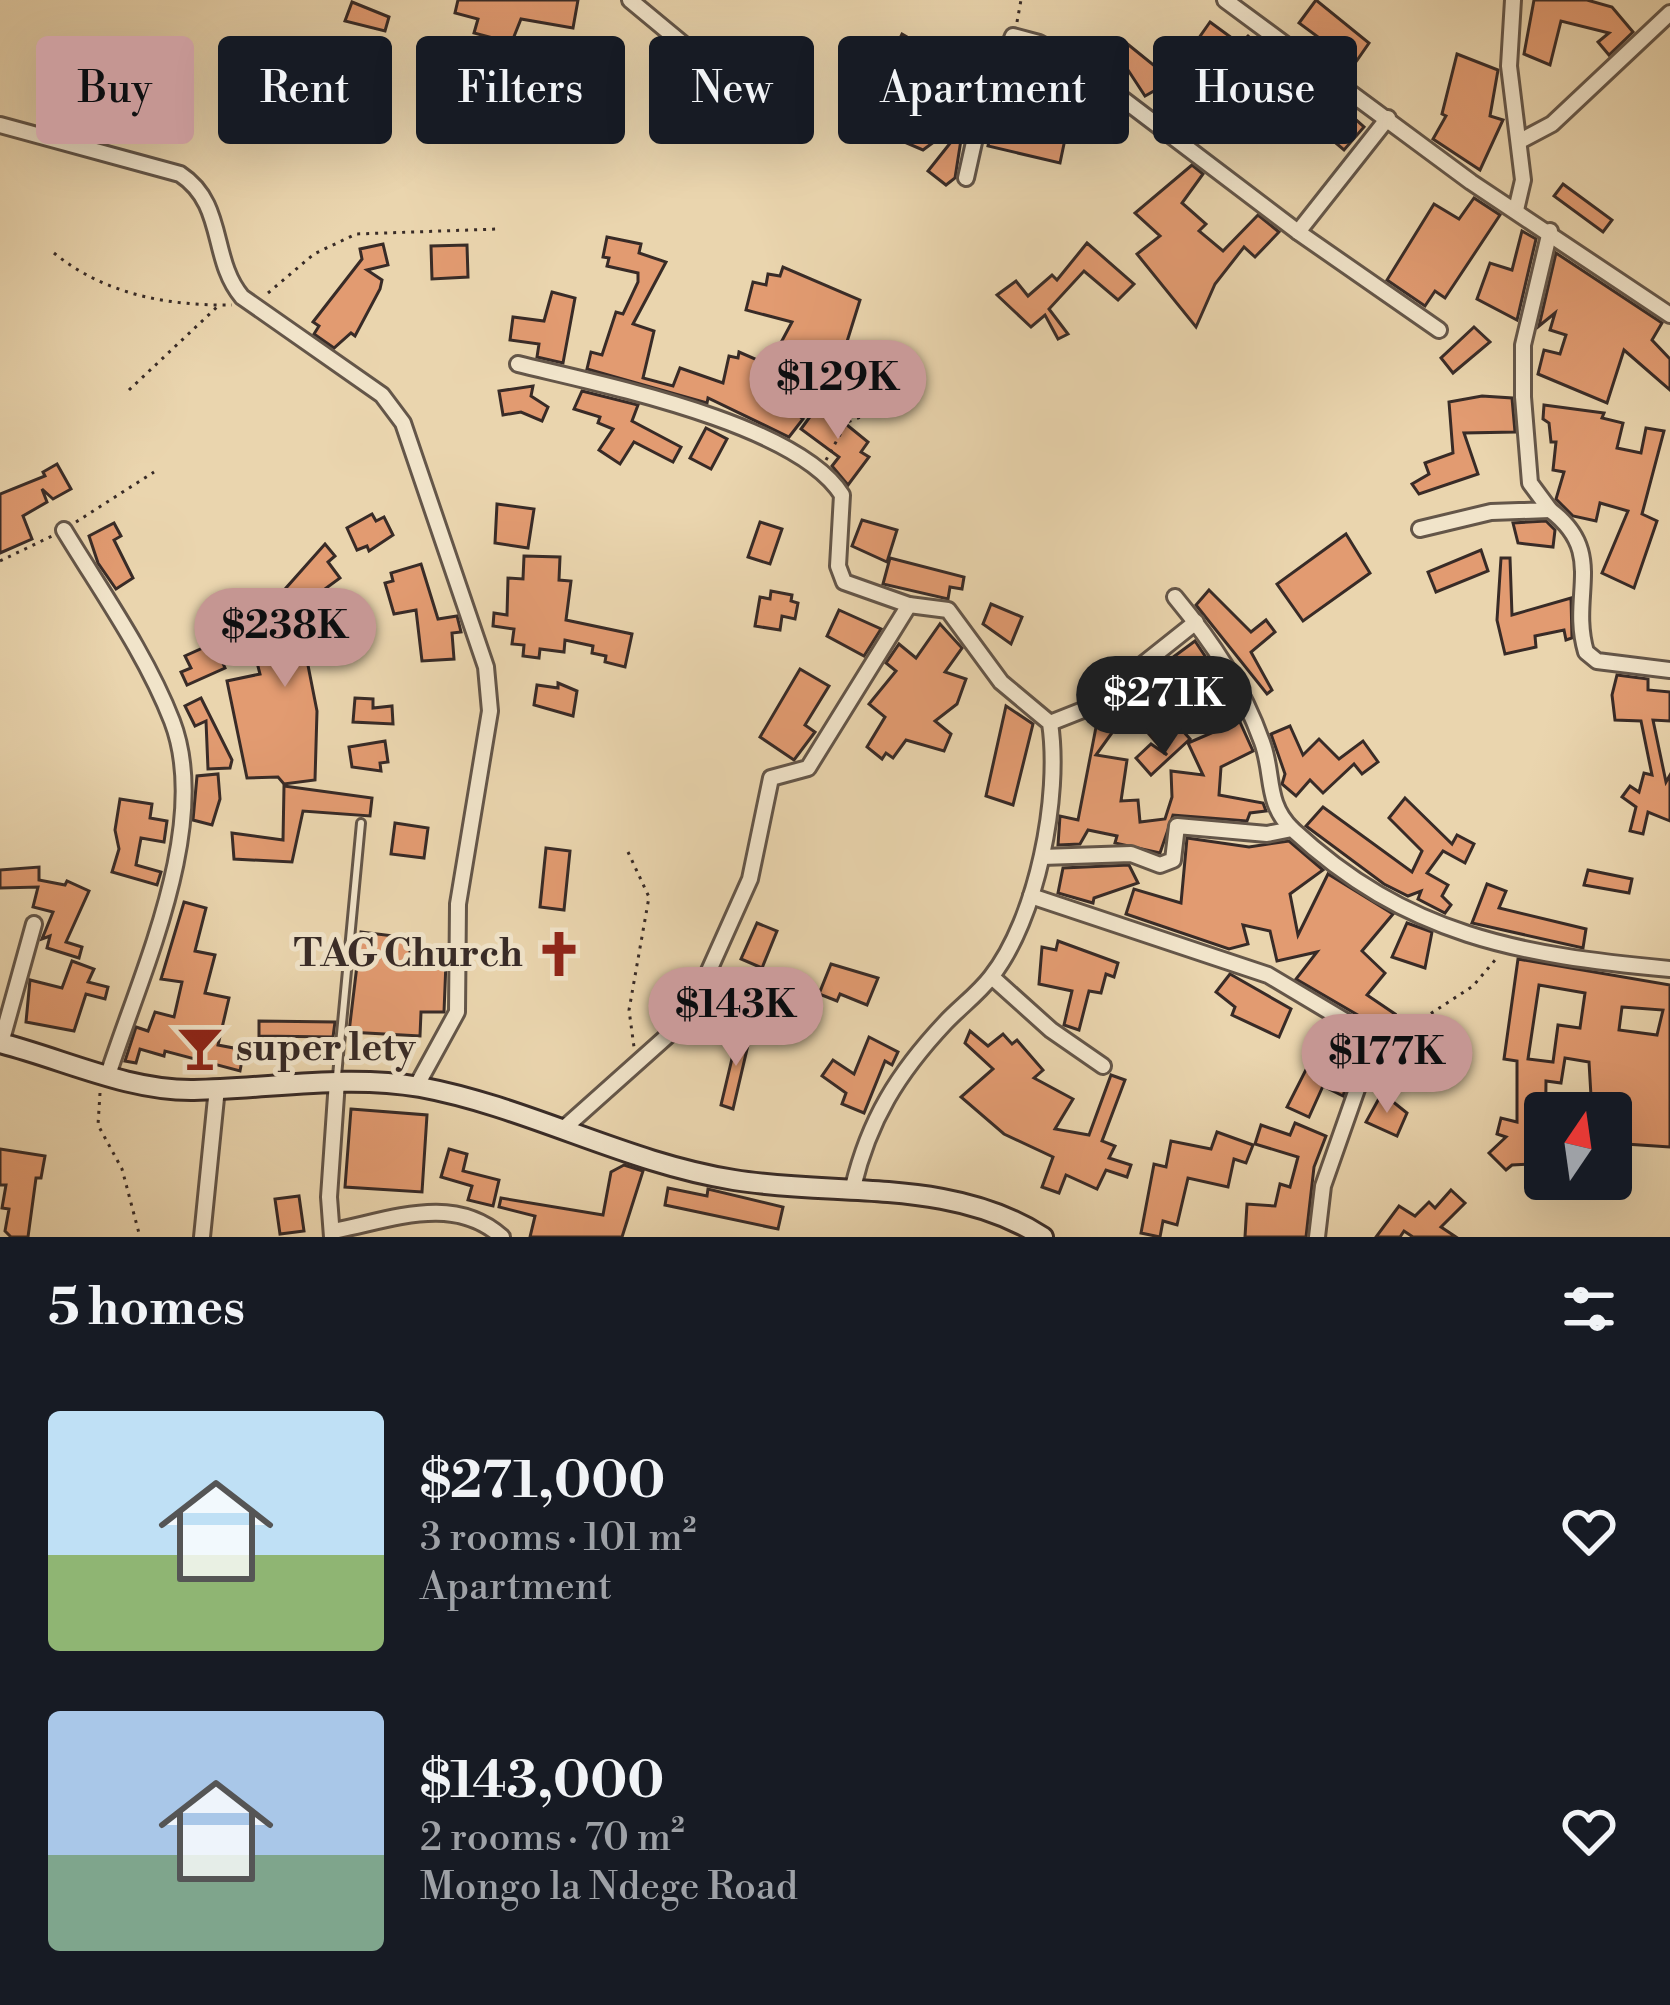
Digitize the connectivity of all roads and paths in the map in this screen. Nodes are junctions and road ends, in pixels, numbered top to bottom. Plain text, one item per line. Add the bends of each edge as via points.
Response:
1 (630, 0) edge
2 (1021, 0) edge
3 (1225, 0) edge
4 (1513, 0) edge
5 (1670, 13) edge
6 (673, 36) edge
7 (1013, 36) edge
8 (1129, 103) edge
9 (1388, 118) junction
10 (0, 125) edge
11 (1520, 141) junction
12 (974, 144) edge
13 (966, 178) dead end
14 (1516, 210) junction
15 (498, 230) dead end
16 (1550, 231) junction
17 (1298, 232) junction
18 (54, 253) dead end
19 (218, 305) junction
20 (252, 305) junction
21 (1670, 315) edge
22 (1438, 330) dead end
23 (518, 364) dead end
24 (906, 388) dead end
25 (129, 390) dead end
26 (154, 472) dead end
27 (820, 472) junction
28 (1550, 510) junction
29 (1420, 529) dead end
30 (64, 530) junction
31 (0, 562) edge
32 (1174, 597) dead end
33 (909, 604) junction
34 (1196, 622) junction
35 (1670, 670) edge
36 (1050, 724) junction
37 (361, 823) dead end
38 (1292, 829) junction
39 (628, 852) dead end
40 (1042, 857) junction
41 (1031, 896) junction
42 (34, 924) dead end
43 (1508, 949) junction
44 (1670, 969) edge
45 (992, 976) junction
46 (1369, 1041) junction
47 (1, 1043) edge
48 (637, 1060) junction
49 (1103, 1066) dead end
50 (108, 1075) junction
51 (337, 1081) junction
52 (416, 1087) junction
53 (217, 1088) junction
54 (562, 1130) junction
55 (853, 1187) junction
56 (333, 1234) edge
57 (140, 1237) edge
58 (202, 1237) edge
59 (502, 1237) edge
60 (1042, 1237) edge
61 (1317, 1237) edge

1 - 6 street
2 - 7 path
3 - 9 street
4 - 11 street via 1509,66
5 - 11 street via 1552,124
8 - 17 street
9 - 14 street
9 - 17 street
10 - 20 street via 194,183 212,211 230,278
11 - 14 street
12 - 13 street
14 - 16 street
15 - 20 path via 356,233 314,254
16 - 21 street
16 - 28 street via 1523,345 1530,482
17 - 22 street
18 - 19 path via 110,288
19 - 20 path
19 - 25 path
20 - 52 street via 382,394 403,423 486,667 490,711 458,904 457,1012
23 - 27 street via 764,434
24 - 27 path via 847,422
26 - 30 path
27 - 33 street via 842,495 840,577
28 - 29 street via 1491,512
28 - 35 street via 1569,523 1582,549 1586,652 1597,661
30 - 31 path
30 - 50 street via 158,688 184,782 166,892
32 - 34 street
33 - 36 street via 948,610 1001,682
33 - 48 street via 808,768 771,778 750,879 703,984 674,1030
34 - 36 street via 1088,708
34 - 38 street via 1232,671 1265,750 1274,807
36 - 40 street
37 - 51 lane
38 - 40 street via 1177,826 1173,860 1160,865 1131,854
38 - 43 street via 1379,897
39 - 48 path via 649,897 629,1010
40 - 41 street
41 - 45 street
41 - 46 street via 1268,975 1305,992
42 - 47 street
43 - 44 street
43 - 46 path via 1473,986
45 - 49 street
45 - 55 street via 878,1106
46 - 61 street via 1323,1186
47 - 50 street
48 - 54 street
50 - 53 street via 156,1088
50 - 57 path via 98,1125 122,1169
51 - 52 street
51 - 53 street
51 - 56 street
52 - 54 street
53 - 58 street
54 - 55 street via 737,1181
55 - 60 street via 999,1213
56 - 59 street via 448,1210 484,1221

